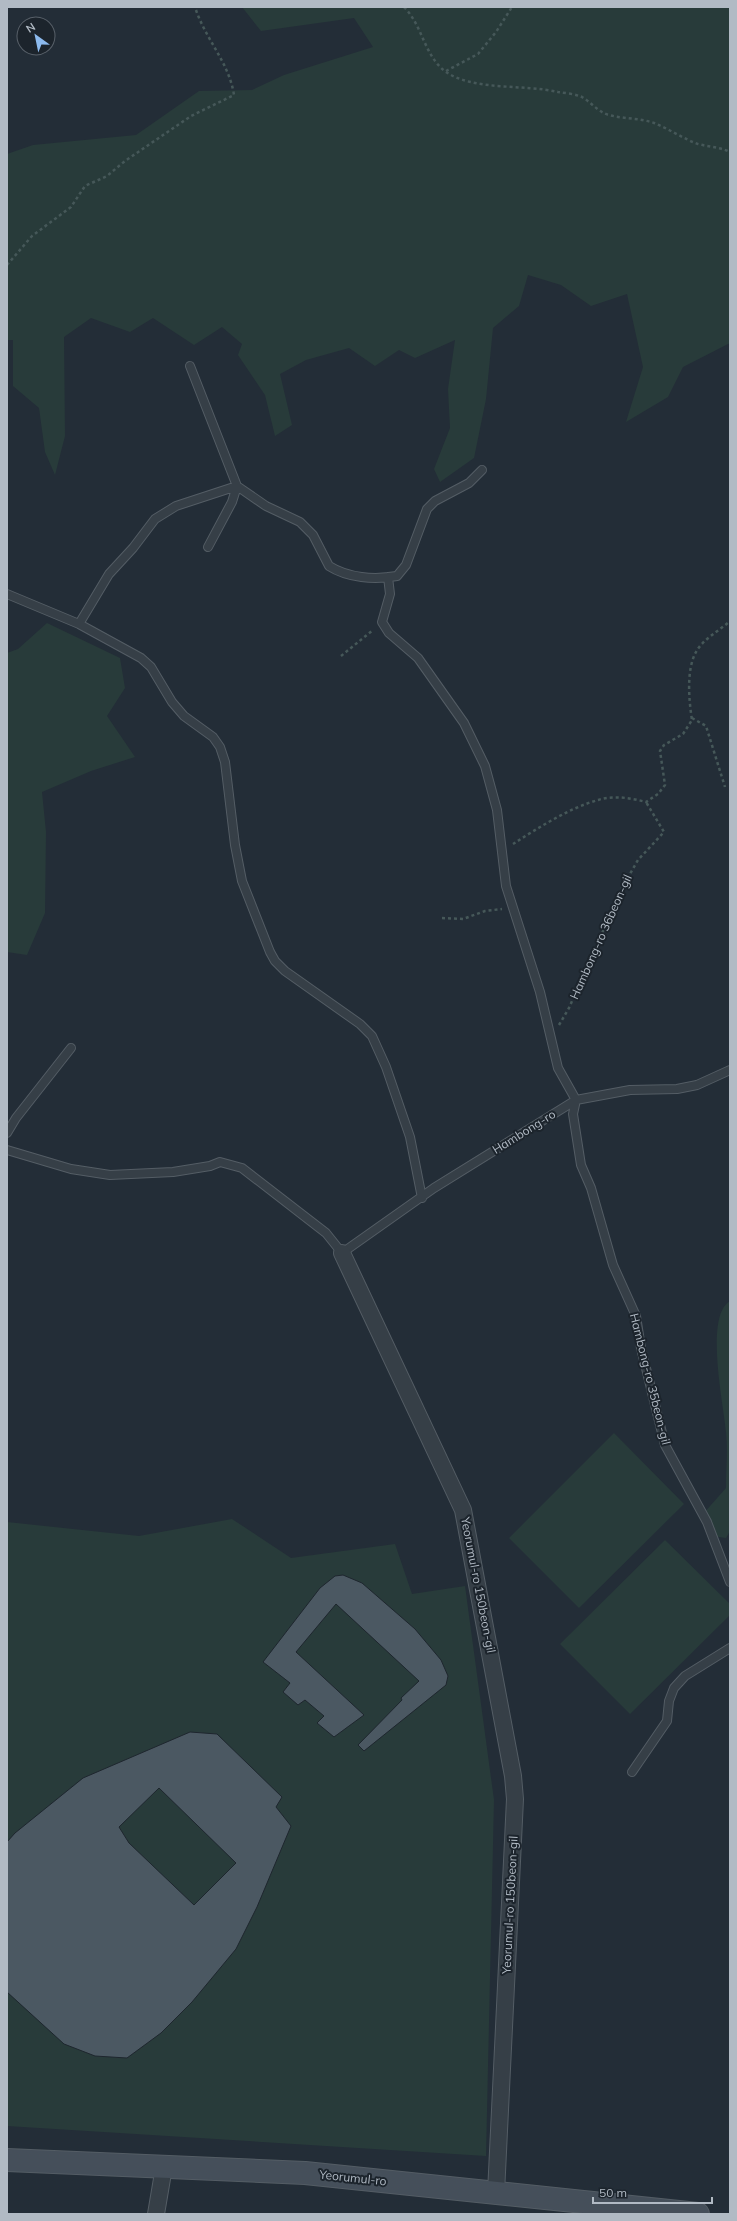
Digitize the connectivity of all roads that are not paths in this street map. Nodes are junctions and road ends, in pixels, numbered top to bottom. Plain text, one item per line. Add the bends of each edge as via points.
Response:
1 (190, 366) dead end
2 (482, 470) dead end
3 (237, 486) junction
4 (208, 548) dead end
5 (388, 577) junction
6 (7, 594) edge
7 (80, 624) junction
8 (71, 1048) dead end
9 (730, 1070) edge
10 (576, 1100) junction
11 (7, 1133) edge
12 (7, 1150) edge
13 (422, 1198) junction
14 (342, 1254) junction
15 (730, 1582) edge
16 (730, 1648) edge
17 (632, 1772) dead end
18 (7, 2160) edge
19 (164, 2167) junction
20 (496, 2193) junction
21 (156, 2214) edge
22 (698, 2214) edge

1 - 3 lane
2 - 5 lane via 469,483 435,501 427,509 406,565 397,576
3 - 4 lane via 232,502
3 - 5 lane via 266,506 300,522 313,535 328,566 351,576
3 - 7 lane via 176,506 155,519 109,574
5 - 10 lane via 390,594 382,622 389,632 418,658 464,723 485,766 497,810 506,886 540,992 558,1068
6 - 7 lane
7 - 13 lane via 146,662 184,716 213,737 220,747 225,762 242,881 270,952 284,971 360,1024 372,1036 386,1067 410,1137
8 - 11 lane
9 - 10 lane, Hambong-ro via 697,1085 678,1089 630,1090
10 - 13 lane, Hambong-ro
10 - 15 lane, Hambong-ro 35beon-gil via 573,1114 581,1165 591,1188 613,1265 636,1316 641,1348 665,1445 707,1522
12 - 14 lane, Yeorumul-ro 150beon-gil via 71,1169 110,1175 173,1172 220,1162 242,1168 326,1233
13 - 14 lane, Hambong-ro
14 - 20 street, Yeorumul-ro 150beon-gil via 463,1510 513,1776 515,1799
16 - 17 lane via 685,1676 674,1688 669,1701 667,1722
18 - 19 main road, Yeorumul-ro
19 - 20 main road, Yeorumul-ro via 305,2173
19 - 21 street
20 - 22 main road, Yeorumul-ro

